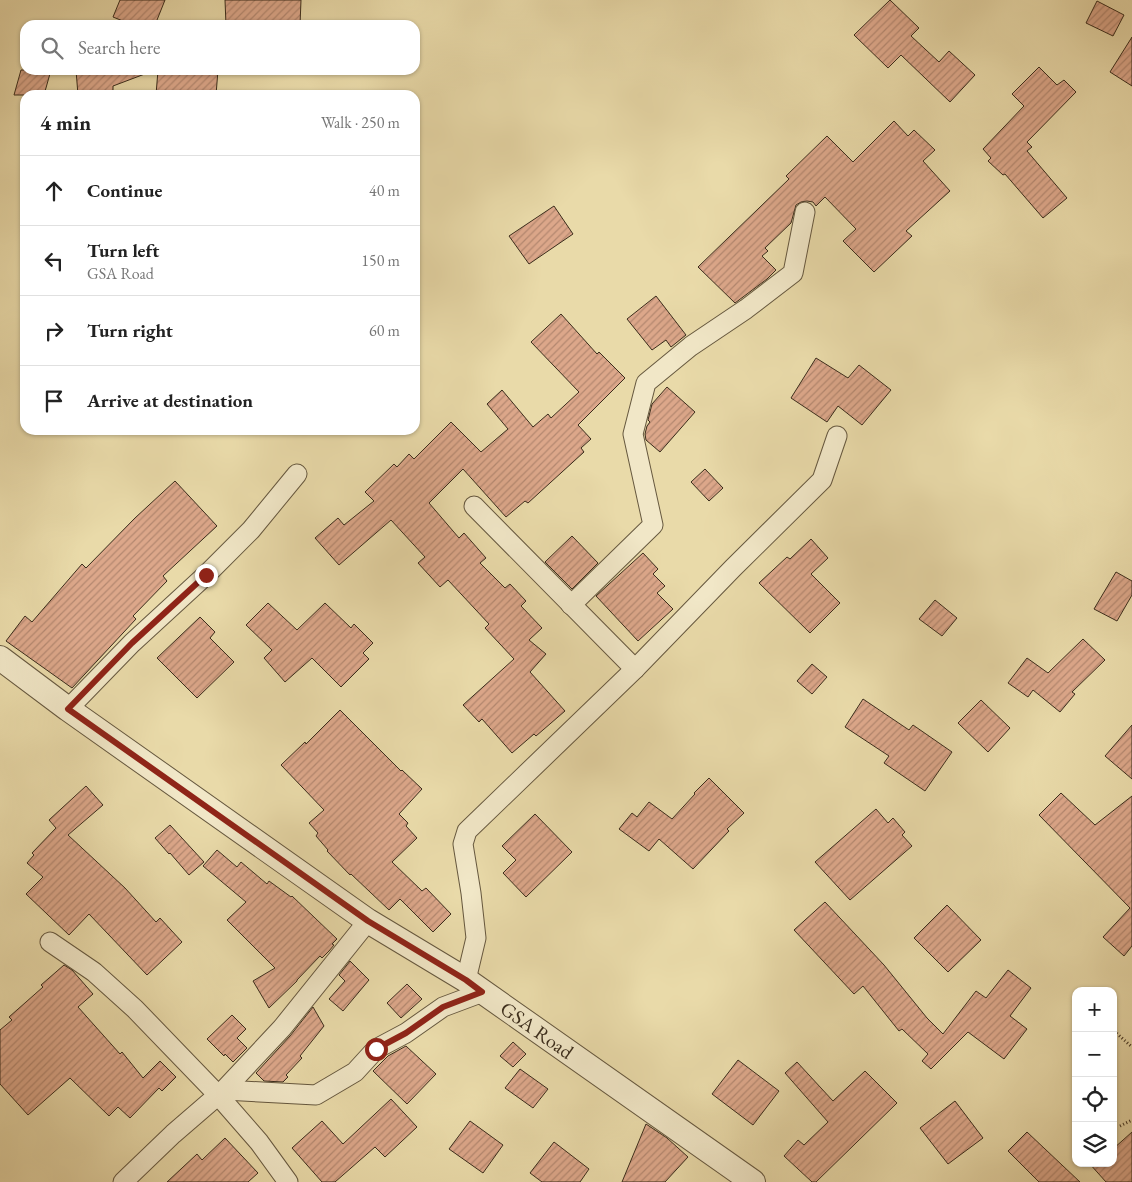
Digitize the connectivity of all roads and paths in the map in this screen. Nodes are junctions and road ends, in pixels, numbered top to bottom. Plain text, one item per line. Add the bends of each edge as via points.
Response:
1 (805, 212) dead end
2 (837, 436) dead end
3 (296, 474) dead end
4 (474, 506) dead end
5 (571, 605) junction
6 (0, 658) edge
7 (635, 669) junction
8 (68, 709) junction
9 (368, 921) junction
10 (50, 942) dead end
11 (474, 986) junction
12 (1115, 1032) edge
13 (1132, 1047) edge
14 (221, 1092) junction
15 (1132, 1120) edge
16 (1120, 1126) dead end
17 (123, 1182) edge
18 (288, 1182) edge
19 (753, 1182) edge

1 - 5 street via 793,273 691,346 646,383 633,434 653,525
2 - 7 street via 822,480
3 - 8 street via 251,530
4 - 5 street
5 - 7 street
6 - 8 street, GSA Road
7 - 11 street via 467,831 463,844 476,938
8 - 9 street, GSA Road
9 - 11 street, GSA Road
9 - 14 street via 282,1028
10 - 14 street via 94,972
11 - 14 street via 406,1033 376,1049 356,1072 316,1095
11 - 19 street, GSA Road
12 - 13 path
14 - 17 street
14 - 18 street
15 - 16 path

